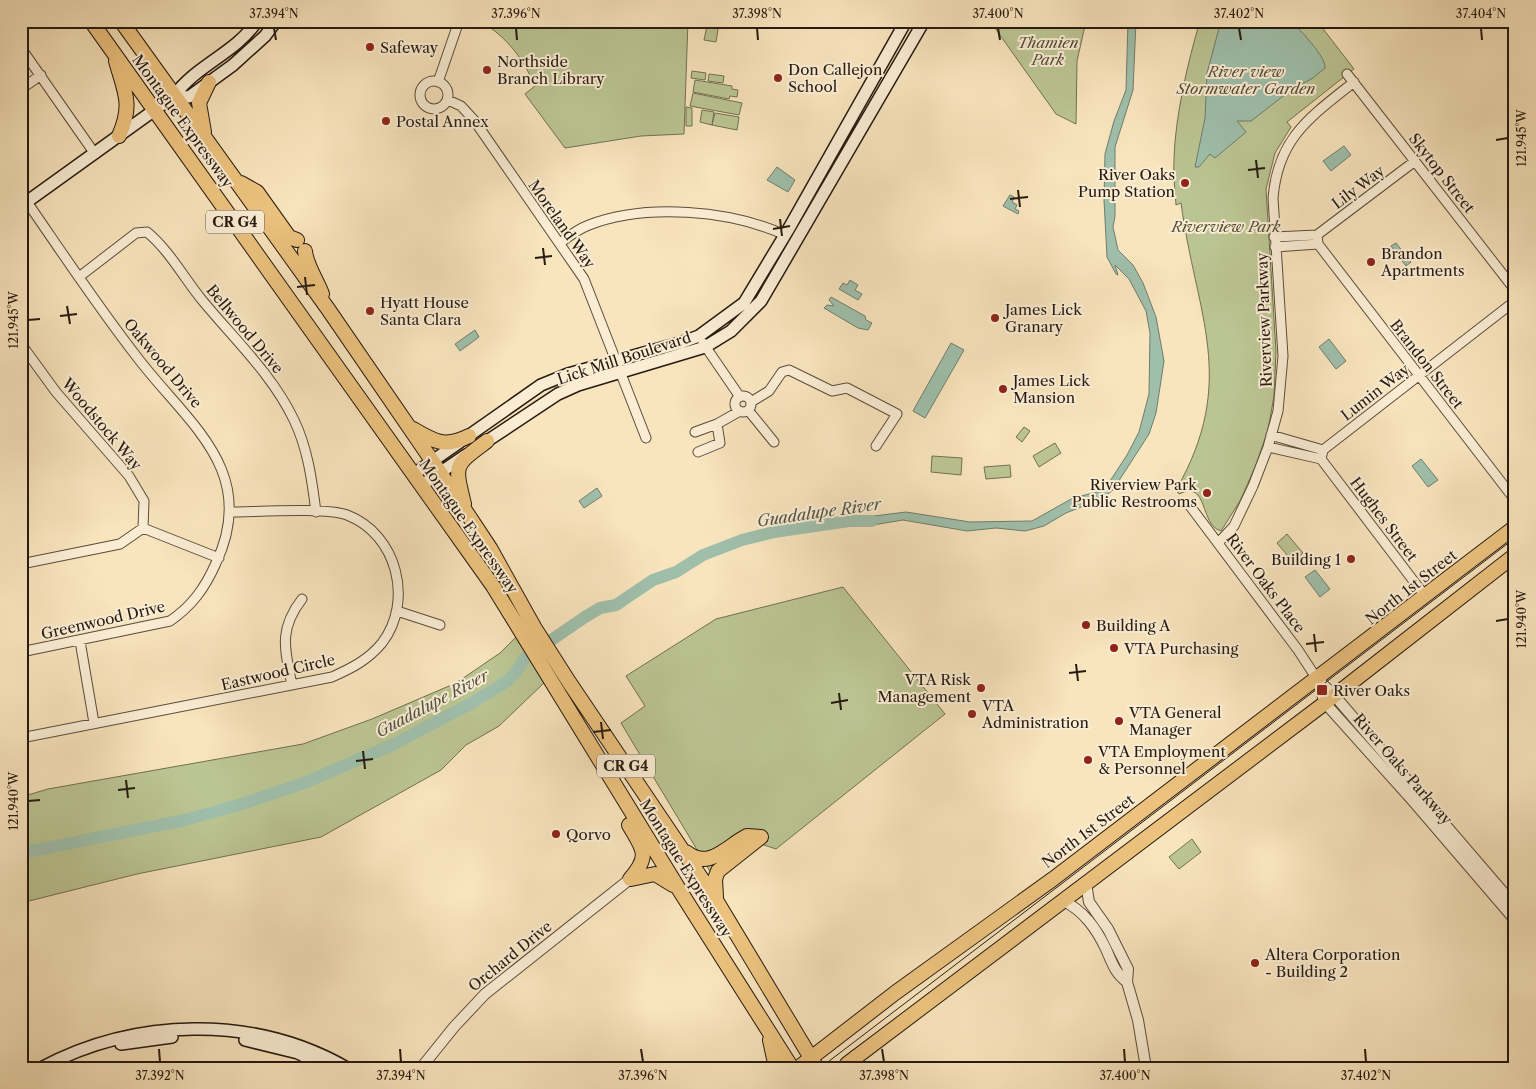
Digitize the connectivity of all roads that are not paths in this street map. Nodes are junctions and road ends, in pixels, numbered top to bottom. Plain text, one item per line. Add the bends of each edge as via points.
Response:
1 (91, 21) edge
2 (121, 21) edge
3 (257, 21) edge
4 (276, 21) edge
5 (459, 21) edge
6 (906, 21) edge
7 (924, 21) edge
8 (21, 48) edge
9 (113, 51) junction
10 (1347, 74) dead end
11 (41, 75) junction
12 (209, 82) junction
13 (438, 82) junction
14 (1354, 82) junction
15 (21, 89) edge
16 (174, 96) junction
17 (448, 100) junction
18 (155, 109) junction
19 (119, 136) junction
20 (205, 138) junction
21 (95, 154) junction
22 (1415, 161) junction
23 (237, 182) junction
24 (24, 204) edge
25 (785, 235) junction
26 (1274, 237) junction
27 (1317, 240) junction
28 (560, 243) junction
29 (1275, 247) junction
30 (79, 277) junction
31 (1515, 290) edge
32 (1515, 301) edge
33 (328, 309) junction
34 (699, 336) junction
35 (21, 344) edge
36 (705, 347) junction
37 (616, 360) junction
38 (620, 373) junction
39 (1419, 375) junction
40 (740, 397) junction
41 (746, 407) junction
42 (717, 424) junction
43 (409, 427) junction
44 (695, 432) dead end
45 (469, 436) junction
46 (1272, 436) junction
47 (646, 438) dead end
48 (487, 441) junction
49 (774, 442) dead end
50 (876, 446) dead end
51 (1268, 447) junction
52 (698, 452) dead end
53 (1322, 454) junction
54 (436, 467) junction
55 (418, 480) junction
56 (1515, 500) edge
57 (1190, 506) dead end
58 (229, 512) junction
59 (316, 512) junction
60 (466, 512) junction
61 (1515, 527) edge
62 (143, 528) junction
63 (1218, 543) junction
64 (1515, 555) edge
65 (219, 558) junction
66 (21, 564) edge
67 (1425, 596) junction
68 (302, 599) dead end
69 (398, 611) junction
70 (440, 625) dead end
71 (528, 630) junction
72 (80, 641) junction
73 (21, 652) edge
74 (1317, 679) junction
75 (292, 685) junction
76 (1329, 699) junction
77 (94, 723) junction
78 (21, 738) edge
79 (619, 790) junction
80 (683, 850) junction
81 (630, 879) junction
82 (1086, 883) junction
83 (680, 891) junction
84 (716, 900) junction
85 (1062, 900) junction
86 (1515, 906) edge
87 (1515, 920) edge
88 (1127, 982) junction
89 (768, 1030) junction
90 (814, 1062) edge
91 (853, 1062) edge
92 (327, 1064) edge
93 (53, 1066) edge
94 (41, 1068) edge
95 (347, 1068) edge
96 (421, 1068) edge
97 (776, 1068) edge
98 (792, 1068) edge
99 (798, 1068) edge
100 (842, 1068) edge
101 (1146, 1068) edge

1 - 9 main road, Montague Expressway / CR G4
2 - 16 main road, Montague Expressway / CR G4
3 - 16 main road via 235,45 184,83
4 - 12 main road via 259,42
5 - 13 street
6 - 25 main road, Lick Mill Boulevard
7 - 36 main road, Lick Mill Boulevard via 761,301 731,331
8 - 11 street
9 - 18 main road, Montague Expressway / CR G4
9 - 19 main road via 128,107
10 - 14 street, Skytop Street
11 - 15 street
11 - 21 street
12 - 16 main road via 189,97
12 - 20 main road via 199,103
13 - 17 street via 446,87
13 - 17 street via 427,83 421,89 422,104 435,109 441,108
14 - 22 street, Skytop Street
14 - 26 street, Riverview Parkway via 1296,131 1282,155 1274,182
16 - 18 main road
16 - 20 main road, Montague Expressway / CR G4
17 - 28 street, Moreland Way via 469,114
18 - 19 main road
18 - 55 main road, Montague Expressway / CR G4
19 - 21 main road
20 - 23 main road, Montague Expressway / CR G4
21 - 24 main road
22 - 27 street, Lily Way
22 - 31 street, Skytop Street
23 - 33 main road, Montague Expressway / CR G4
23 - 33 main road via 257,192 289,237 301,245
24 - 30 street, Oakwood Drive
25 - 28 street via 745,221 670,212 613,218 590,224
25 - 34 main road, Lick Mill Boulevard via 748,297
26 - 27 street
26 - 29 street, Riverview Parkway
27 - 29 street
27 - 39 street, Brandon Street
28 - 37 street, Moreland Way via 584,279
29 - 46 street, Riverview Parkway via 1283,373
30 - 58 street, Oakwood Drive via 137,358 196,424 219,460 227,488
30 - 59 street, Bellwood Drive via 136,233 147,232 157,240 179,272 279,393 303,442 310,466
32 - 39 street, Lumin Way
33 - 43 main road, Montague Expressway / CR G4
34 - 36 street
34 - 37 main road, Lick Mill Boulevard
35 - 62 street, Woodstock Way via 56,392 129,476 144,501
36 - 38 main road, Lick Mill Boulevard
36 - 40 street
37 - 38 street, Moreland Way
37 - 45 main road, Lick Mill Boulevard via 541,385
38 - 47 street, Moreland Way
38 - 48 main road, Lick Mill Boulevard via 558,394
39 - 53 street, Lumin Way
39 - 56 street, Brandon Street
40 - 41 street via 746,396
40 - 41 street via 736,402
41 - 42 street
41 - 49 street
41 - 50 street via 769,391 782,372 789,370 832,391 847,388 897,414
42 - 44 street
42 - 52 street via 720,443
43 - 45 main road via 441,443 456,442
43 - 54 main road, Montague Expressway / CR G4
45 - 54 main road, Lick Mill Boulevard
46 - 51 street, Riverview Parkway
46 - 53 street
48 - 54 main road, Lick Mill Boulevard
48 - 60 main road via 461,461 457,471
51 - 53 street
51 - 63 street, Riverview Parkway via 1234,526
53 - 67 street, Hughes Street
54 - 55 main road, Lick Mill Boulevard
54 - 60 main road, Montague Expressway / CR G4
55 - 71 main road, Montague Expressway / CR G4
57 - 63 street, River Oaks Place
58 - 59 street, Eastwood Circle
58 - 65 street, Oakwood Drive
59 - 69 street, Eastwood Circle via 346,515 369,526 381,539 395,568
60 - 71 main road, Montague Expressway / CR G4 via 511,582
61 - 67 main road, North 1st Street
62 - 65 street
62 - 66 street via 120,544
63 - 74 street, River Oaks Place
64 - 76 main road
65 - 72 street, Greenwood Drive via 198,597 170,621
67 - 74 main road, North 1st Street
68 - 75 street via 287,622 285,634 284,646
69 - 70 street
69 - 75 street, Eastwood Circle via 382,642 361,664 332,677
71 - 79 main road, Montague Expressway / CR G4 via 557,690
71 - 80 main road, Montague Expressway / CR G4 via 569,682
72 - 73 street, Greenwood Drive
72 - 77 street
74 - 76 street, River Oaks Parkway
74 - 90 main road, North 1st Street
75 - 77 street, Eastwood Circle
76 - 82 main road
76 - 86 street, River Oaks Parkway
76 - 87 street, River Oaks Parkway
77 - 78 street, Eastwood Circle
79 - 81 main road via 627,821 644,856 642,866
79 - 83 main road, Montague Expressway / CR G4
80 - 84 main road, Montague Expressway / CR G4
80 - 84 main road via 691,856 707,859 718,856 747,836 761,837 718,871 714,880
81 - 83 main road via 654,874 668,880
81 - 96 street, Orchard Drive via 484,994
82 - 85 main road
82 - 88 street via 1089,902 1120,950 1128,969
83 - 89 main road, Montague Expressway / CR G4
84 - 90 main road, Montague Expressway / CR G4
85 - 88 street via 1086,917 1103,943 1117,974
85 - 91 main road
88 - 101 street via 1138,1020
89 - 97 main road
89 - 98 main road, Montague Expressway / CR G4
90 - 99 main road, North 1st Street
91 - 100 main road
92 - 93 main road via 270,1037 143,1032 80,1049
92 - 95 main road
93 - 94 main road

